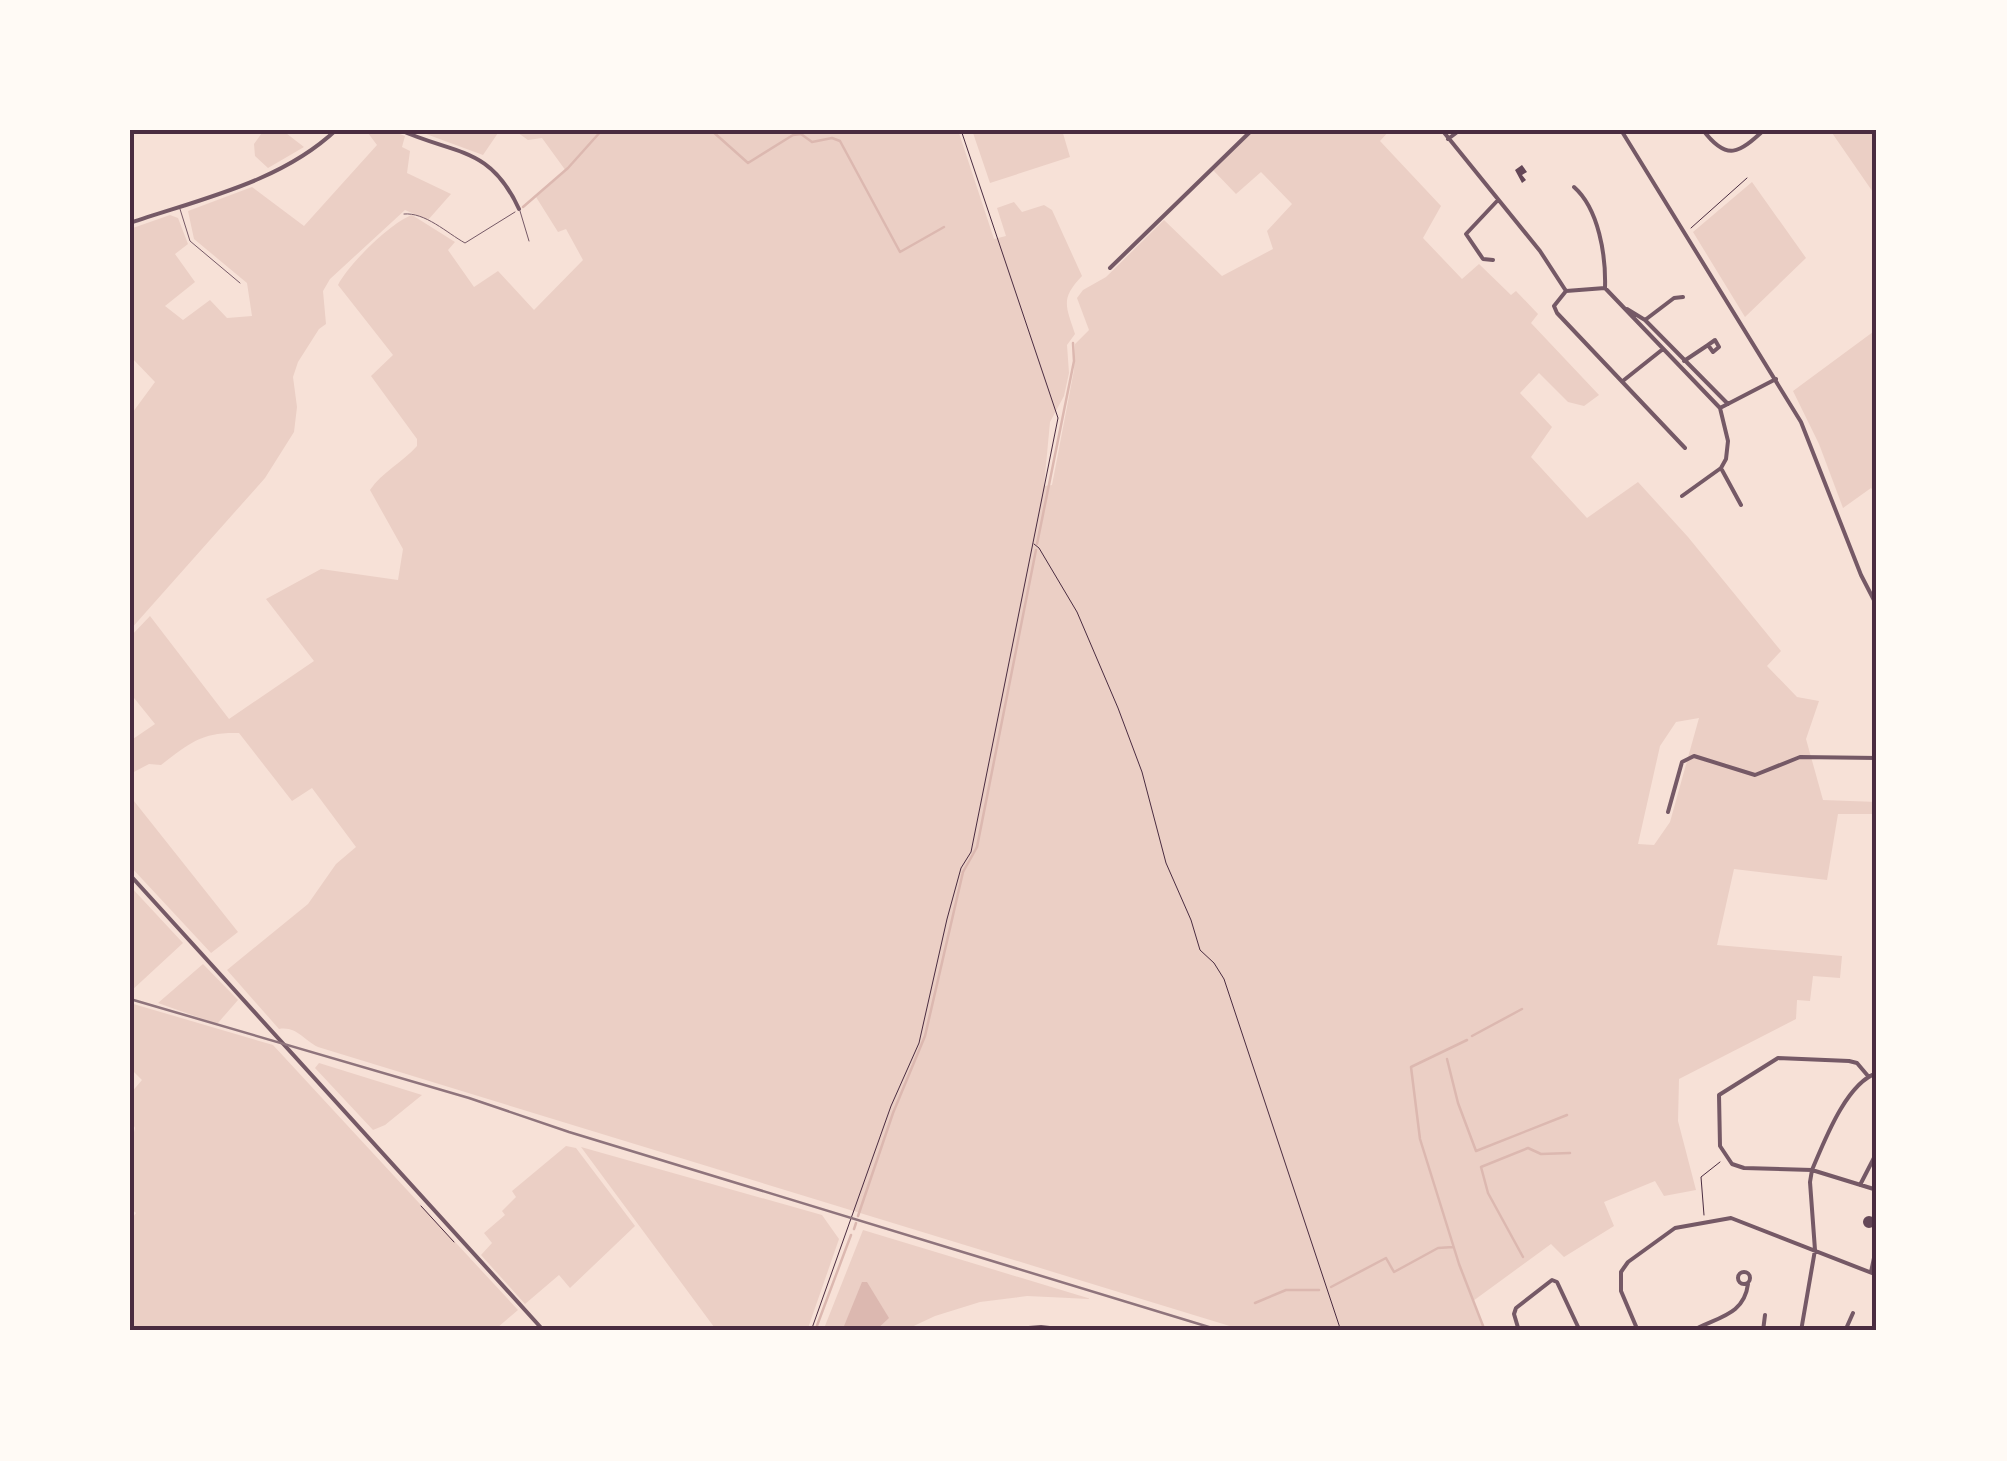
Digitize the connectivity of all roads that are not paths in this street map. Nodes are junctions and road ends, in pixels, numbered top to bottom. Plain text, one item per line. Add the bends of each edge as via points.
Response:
1 (336, 130) edge
2 (400, 130) edge
3 (1252, 130) edge
4 (1442, 130) edge
5 (1460, 130) edge
6 (1621, 130) edge
7 (1703, 130) edge
8 (1764, 130) edge
9 (1448, 139) junction
10 (1574, 187) dead end
11 (1498, 200) junction
12 (179, 206) junction
13 (519, 209) junction
14 (404, 214) dead end
15 (130, 223) edge
16 (529, 242) dead end
17 (1493, 260) dead end
18 (1110, 268) dead end
19 (240, 283) dead end
20 (1605, 288) junction
21 (1566, 291) junction
22 (1683, 296) dead end
23 (1627, 309) junction
24 (1645, 320) junction
25 (1708, 345) dead end
26 (1664, 349) junction
27 (1684, 361) junction
28 (1776, 379) junction
29 (1624, 380) junction
30 (1728, 404) junction
31 (1720, 408) junction
32 (1685, 448) dead end
33 (1721, 468) junction
34 (1682, 496) dead end
35 (1740, 505) dead end
36 (1877, 606) edge
37 (1877, 758) edge
38 (1668, 812) dead end
39 (130, 875) edge
40 (1877, 1073) edge
41 (1868, 1076) junction
42 (1877, 1152) edge
43 (1812, 1170) junction
44 (1860, 1185) junction
45 (1877, 1190) edge
46 (1877, 1244) edge
47 (1815, 1250) junction
48 (1874, 1273) edge
49 (1748, 1284) dead end
50 (1853, 1314) dead end
51 (1764, 1315) dead end
52 (544, 1331) edge
53 (988, 1331) edge
54 (1076, 1331) edge
55 (1520, 1331) edge
56 (1580, 1331) edge
57 (1638, 1331) edge
58 (1692, 1331) edge
59 (1763, 1331) edge
60 (1801, 1331) edge
61 (1845, 1331) edge

1 - 12 street via 276,171
2 - 13 street via 483,160
3 - 18 street
4 - 9 street
5 - 9 street
6 - 28 street
7 - 8 street via 1730,152
9 - 11 street
10 - 20 street via 1604,250
11 - 17 street via 1466,234 1483,259
11 - 21 street
12 - 15 street
12 - 19 lane via 190,241
13 - 14 lane via 465,243
13 - 16 lane
20 - 21 street
20 - 23 street
21 - 29 street via 1554,306 1557,313
22 - 24 street
23 - 24 street
23 - 26 street
24 - 27 street
25 - 27 street
26 - 29 street
26 - 31 street
27 - 30 street
28 - 30 street
28 - 36 street via 1809,439
29 - 32 street
30 - 31 street
31 - 33 street via 1728,441
33 - 34 street
33 - 35 street
37 - 38 street via 1800,757 1755,775 1687,757
39 - 52 street
40 - 41 street
41 - 43 street via 1846,1101
41 - 43 street via 1849,1061 1778,1058 1719,1095 1725,1158 1744,1168
42 - 44 street
43 - 44 street
43 - 47 street
44 - 45 street
46 - 48 street
47 - 48 street
47 - 57 street via 1731,1218 1664,1233 1621,1272 1621,1291
47 - 60 street
49 - 58 street via 1735,1311
50 - 61 street
51 - 59 street
53 - 54 street
55 - 56 street via 1516,1308 1552,1280

